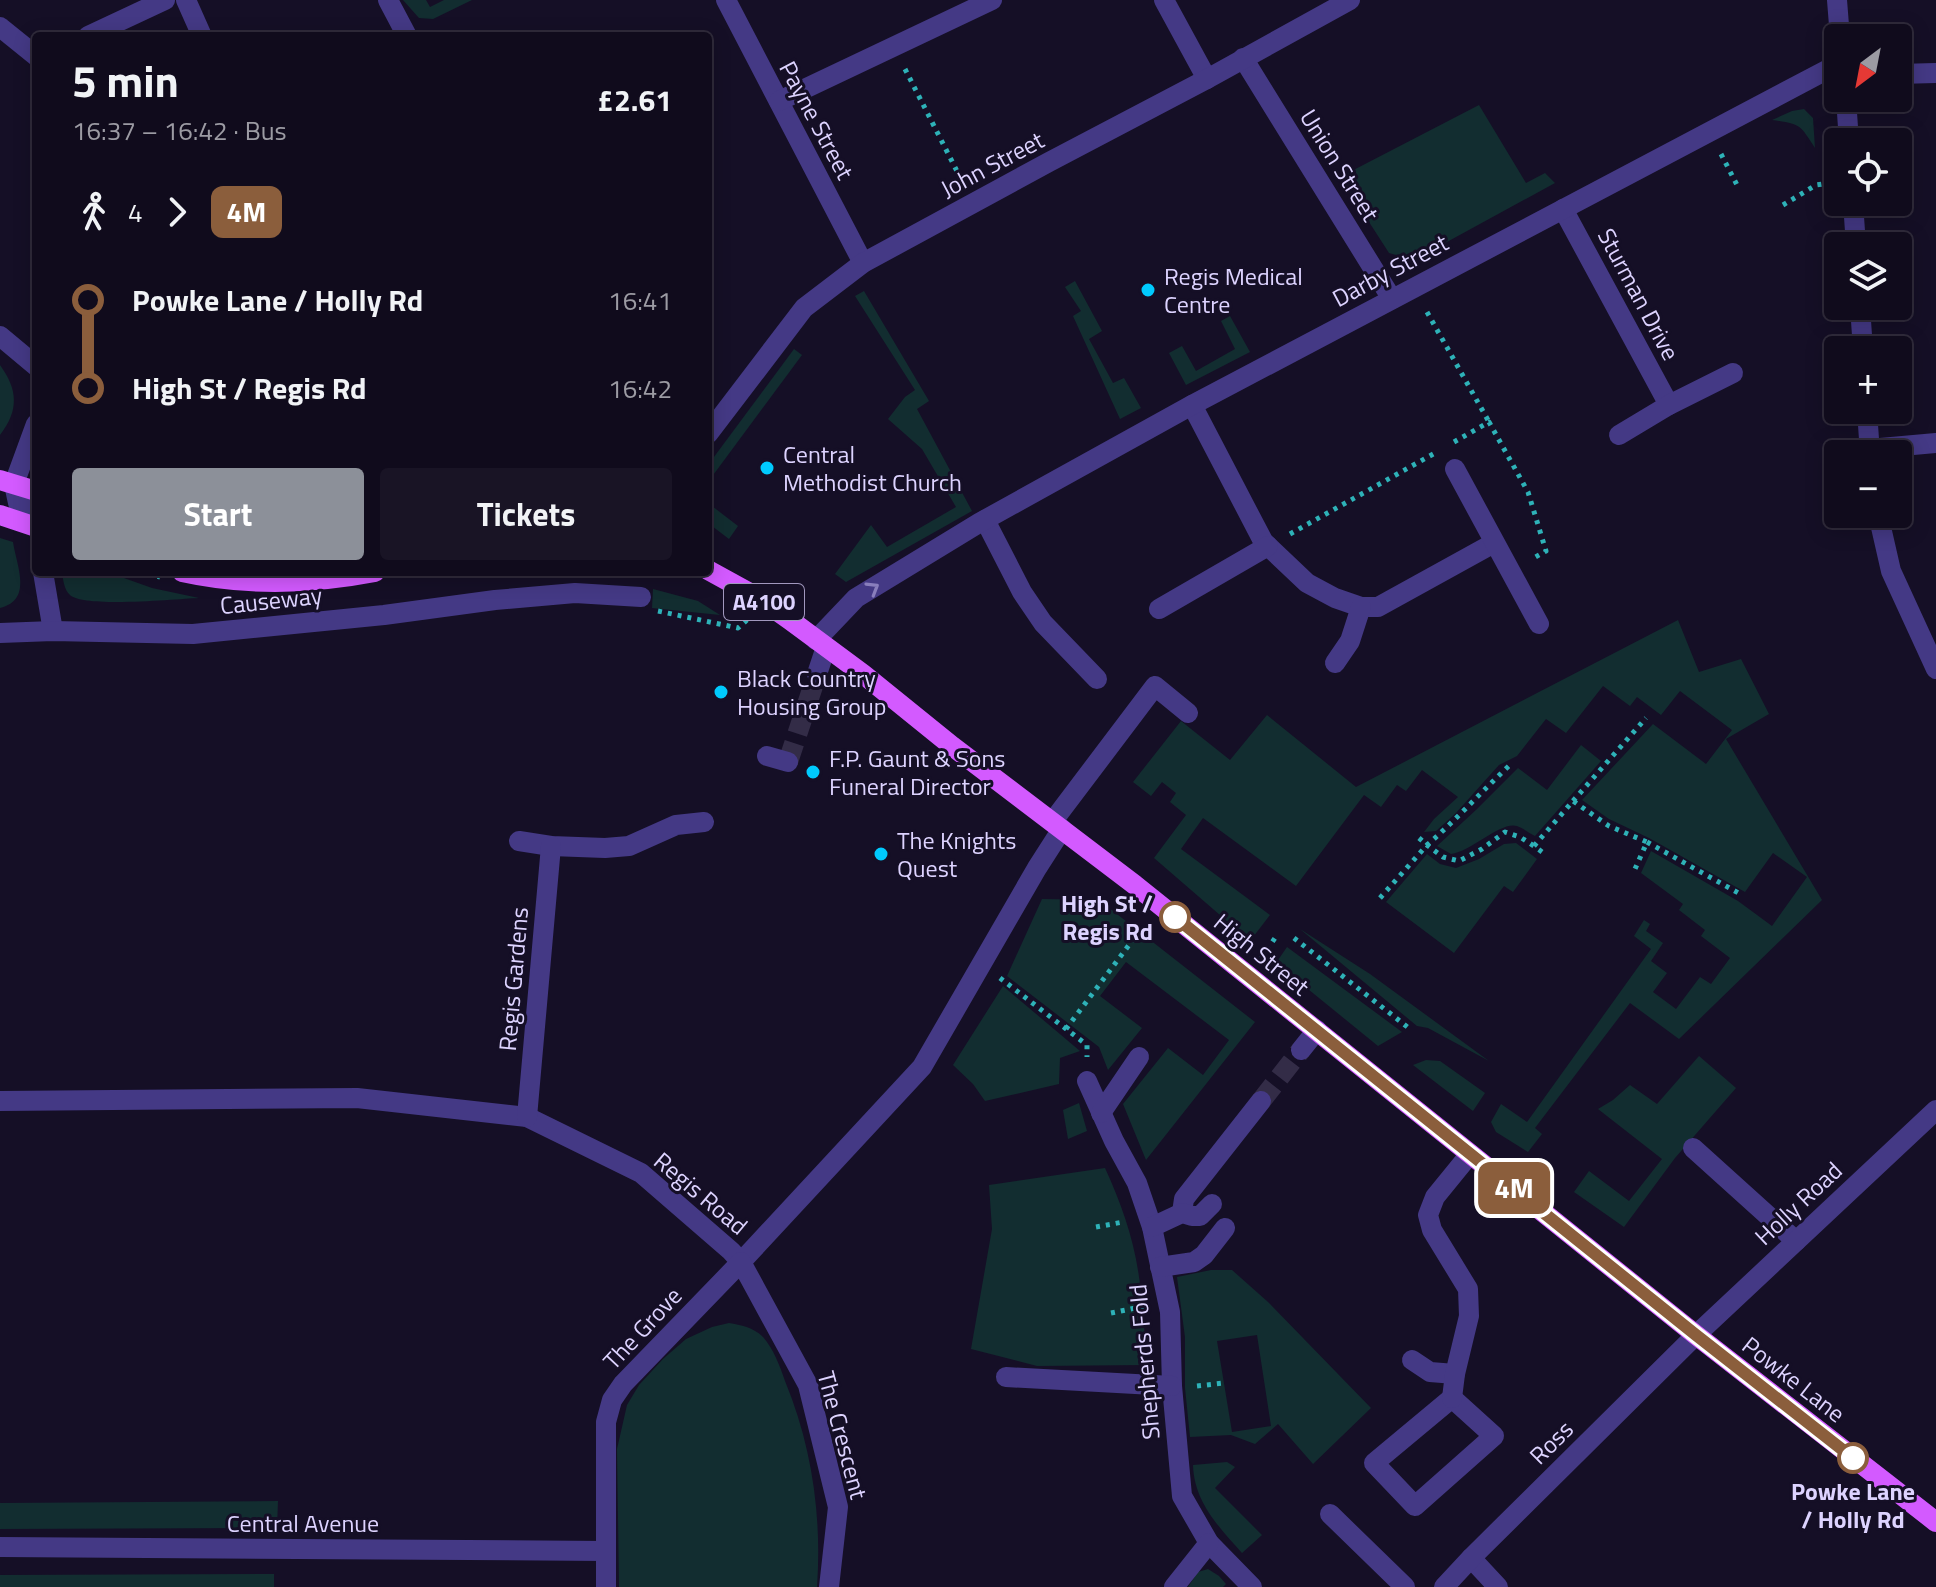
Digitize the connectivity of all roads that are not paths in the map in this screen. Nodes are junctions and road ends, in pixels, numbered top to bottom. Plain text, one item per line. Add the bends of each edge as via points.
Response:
1 (165, 0) edge
2 (186, 0) edge
3 (388, 0) edge
4 (726, 0) edge
5 (992, 0) edge
6 (1164, 0) edge
7 (1350, 0) edge
8 (1837, 0) edge
9 (143, 5) edge
10 (1839, 24) edge
11 (0, 27) edge
12 (95, 32) edge
13 (200, 32) edge
14 (405, 32) edge
15 (32, 53) edge
16 (1243, 58) junction
17 (1824, 71) edge
18 (1936, 73) edge
19 (1912, 74) edge
20 (1207, 79) junction
21 (779, 101) junction
22 (1563, 209) junction
23 (863, 263) junction
24 (1392, 299) junction
25 (0, 336) edge
26 (32, 363) edge
27 (1733, 373) dead end
28 (1192, 405) junction
29 (1669, 405) junction
30 (712, 429) edge
31 (32, 432) edge
32 (1619, 435) dead end
33 (1936, 443) edge
34 (1912, 446) edge
35 (1455, 469) dead end
36 (7, 482) edge
37 (32, 490) edge
38 (32, 509) edge
39 (0, 515) edge
40 (982, 522) junction
41 (32, 526) edge
42 (1881, 528) edge
43 (1494, 543) junction
44 (1268, 546) junction
45 (712, 572) edge
46 (44, 576) edge
47 (199, 576) edge
48 (353, 576) edge
49 (641, 597) road end
50 (1361, 607) junction
51 (1159, 609) dead end
52 (1539, 624) dead end
53 (53, 631) junction
54 (0, 633) edge
55 (821, 643) junction
56 (1335, 663) dead end
57 (1936, 669) edge
58 (817, 674) tunnel mouth
59 (1097, 679) dead end
60 (1188, 713) dead end
61 (767, 756) dead end
62 (788, 762) dead end
63 (704, 822) dead end
64 (1058, 825) junction
65 (519, 841) dead end
66 (551, 846) junction
67 (1317, 1030) junction
68 (1301, 1050) tunnel mouth
69 (1139, 1057) dead end
70 (1087, 1081) road end
71 (0, 1101) edge
72 (1261, 1101) tunnel mouth
73 (1936, 1110) edge
74 (1101, 1113) junction
75 (527, 1117) junction
76 (1693, 1148) dead end
77 (1470, 1154) junction
78 (1212, 1204) dead end
79 (1182, 1213) junction
80 (1152, 1227) junction
81 (1225, 1228) dead end
82 (1796, 1241) junction
83 (741, 1262) junction
84 (1160, 1267) junction
85 (1696, 1335) junction
86 (1412, 1360) dead end
87 (1455, 1374) junction
88 (1006, 1377) dead end
89 (1172, 1386) junction
90 (1452, 1398) junction
91 (1330, 1514) dead end
92 (1936, 1522) edge
93 (1209, 1543) junction
94 (0, 1547) edge
95 (606, 1551) junction
96 (1471, 1558) junction
97 (606, 1587) edge
98 (829, 1587) edge
99 (1174, 1587) edge
100 (1252, 1587) edge
101 (1405, 1587) edge
102 (1444, 1587) edge
103 (1498, 1587) edge

1 - 9 street
2 - 13 street
3 - 14 street
4 - 21 street, Payne Street
5 - 21 street
6 - 20 street
7 - 16 street, John Street
8 - 10 street
9 - 12 street
11 - 15 street
16 - 20 street, John Street
16 - 24 street, Union Street
17 - 22 street, Darby Street
18 - 19 street
20 - 23 street, John Street
21 - 23 street, Payne Street
22 - 24 street, Darby Street
22 - 29 street, Sturman Drive
23 - 30 street, John Street via 804,308
24 - 28 street, Darby Street
25 - 26 street
27 - 29 street
28 - 40 street, Darby Street
28 - 44 street
29 - 32 street
31 - 36 street
33 - 34 street
35 - 43 street
36 - 37 main road
36 - 38 street via 18,503
39 - 41 main road
55 -> 40 street, Darby Street via 856,598
40 - 59 street via 1043,623
42 - 57 street via 1891,571
43 - 50 street via 1378,607
43 - 52 street
44 - 50 street via 1307,583
44 - 51 street
45 - 55 main road, High Street / A4100
46 - 53 street
47 - 48 main road via 296,582
49 - 53 street, Causeway via 575,593 193,634
50 - 56 street via 1350,641
53 - 54 street, Causeway
55 - 58 street
55 - 64 main road, High Street / A4100
60 - 64 street, Regis Road via 1155,686
61 - 62 street
63 - 66 street via 676,825 629,846
64 - 67 main road, High Street / A4100
64 - 83 street, Regis Road via 922,1067
65 - 66 street
66 - 75 street, Regis Gardens
67 - 68 street
67 - 77 main road, High Street / A4100
69 - 74 street
70 - 74 street, Shepherds Fold
71 - 75 street, Regis Road via 357,1098
72 - 79 street via 1184,1199
73 - 82 street, Holly Road
74 - 80 street, Shepherds Fold via 1137,1183
75 - 83 street, Regis Road via 641,1173
76 - 82 street
77 - 85 main road, High Street / A4100
77 - 87 street via 1435,1197 1428,1215 1468,1289 1469,1316
78 - 79 street via 1200,1216
79 - 80 street
80 - 84 street, Shepherds Fold
81 - 84 street via 1194,1262
82 - 85 street, Holly Road
83 - 95 street, The Grove via 612,1400 606,1422
83 - 98 street, The Crescent via 808,1385 838,1507
84 - 89 street, Shepherds Fold via 1170,1312
85 - 92 main road, Powke Lane / A4100
85 - 96 street, Ross
86 - 87 street via 1430,1372
87 - 90 street
88 - 89 street
89 - 93 street, Shepherds Fold via 1182,1496
90 - 90 street via 1494,1436 1415,1506 1374,1463
91 - 101 street
93 - 99 street
93 - 100 street, Shepherds Fold
94 - 95 street, Central Avenue
95 - 97 street, The Grove
96 - 102 street, Ross
96 - 103 street

